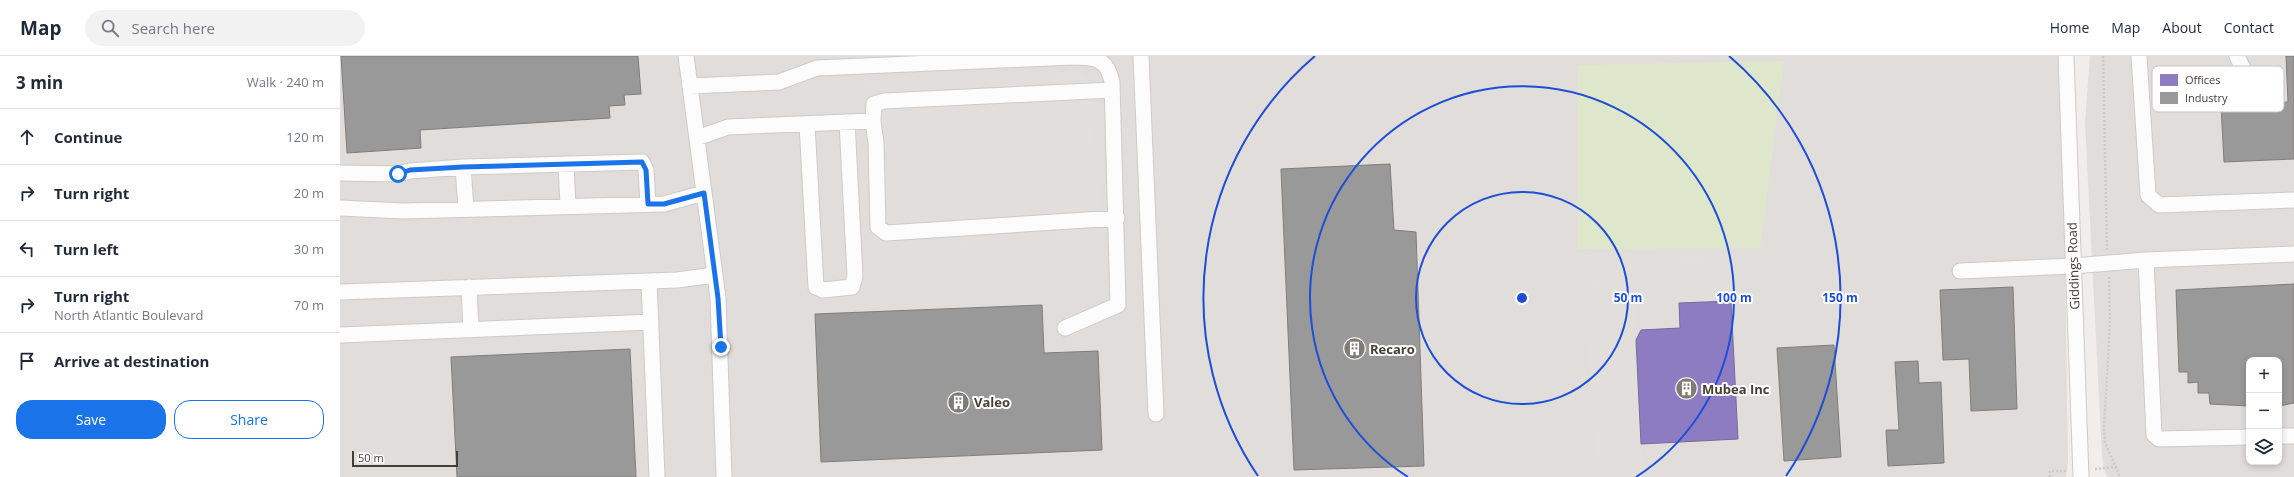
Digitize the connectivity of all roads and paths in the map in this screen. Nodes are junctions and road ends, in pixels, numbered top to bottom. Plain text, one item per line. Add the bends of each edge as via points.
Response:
1 (686, 56) edge
2 (1141, 56) edge
3 (2066, 56) edge
4 (2139, 56) edge
5 (2237, 56) edge
6 (953, 59) edge
7 (2242, 66) edge
8 (690, 86) junction
9 (1112, 90) junction
10 (847, 122) junction
11 (873, 122) junction
12 (808, 124) junction
13 (696, 138) junction
14 (566, 164) junction
15 (463, 167) junction
16 (340, 173) edge
17 (704, 193) junction
18 (2294, 200) edge
19 (648, 204) junction
20 (568, 206) junction
21 (340, 208) edge
22 (466, 209) junction
23 (1117, 218) junction
24 (2294, 254) edge
25 (2146, 260) junction
26 (2073, 266) junction
27 (1960, 271) dead end
28 (715, 275) junction
29 (649, 281) junction
30 (469, 287) junction
31 (340, 292) edge
32 (651, 322) junction
33 (1065, 328) dead end
34 (471, 330) junction
35 (340, 336) edge
36 (1156, 414) dead end
37 (2282, 436) edge
38 (2294, 436) edge
39 (2246, 437) edge
40 (2116, 467) dead end
41 (2100, 468) dead end
42 (2075, 474) edge
43 (657, 477) edge
44 (724, 477) edge
45 (2050, 477) edge

1 - 8 street
2 - 36 street
3 - 26 street, Giddings Road
4 - 18 street via 2148,195 2159,205
5 - 7 street
6 - 8 street via 817,68 779,82
6 - 9 street via 1092,57 1103,62 1110,72
8 - 13 street
9 - 11 street via 884,101 874,104
9 - 23 street
10 - 11 street
10 - 12 street
10 - 12 street via 855,276 852,287 823,290 816,287
11 - 23 street via 878,227 886,233
12 - 13 street via 728,127
13 - 17 street
14 - 15 street
14 - 19 street via 642,162 646,170
14 - 20 street
15 - 16 street via 410,170 398,174
15 - 22 street
17 - 19 street via 664,204
17 - 28 street
19 - 20 street
20 - 22 street
21 - 22 street via 403,211
23 - 33 street via 1118,305
24 - 25 street
25 - 26 street
25 - 39 street via 2154,434 2159,439
26 - 27 street
26 - 42 street, Giddings Road
28 - 29 street
28 - 44 street via 721,347
29 - 30 street
29 - 32 street
30 - 31 street
30 - 34 street
32 - 34 street
32 - 43 street
34 - 35 street
37 - 38 street
40 - 41 path
42 - 45 path via 2050,471

